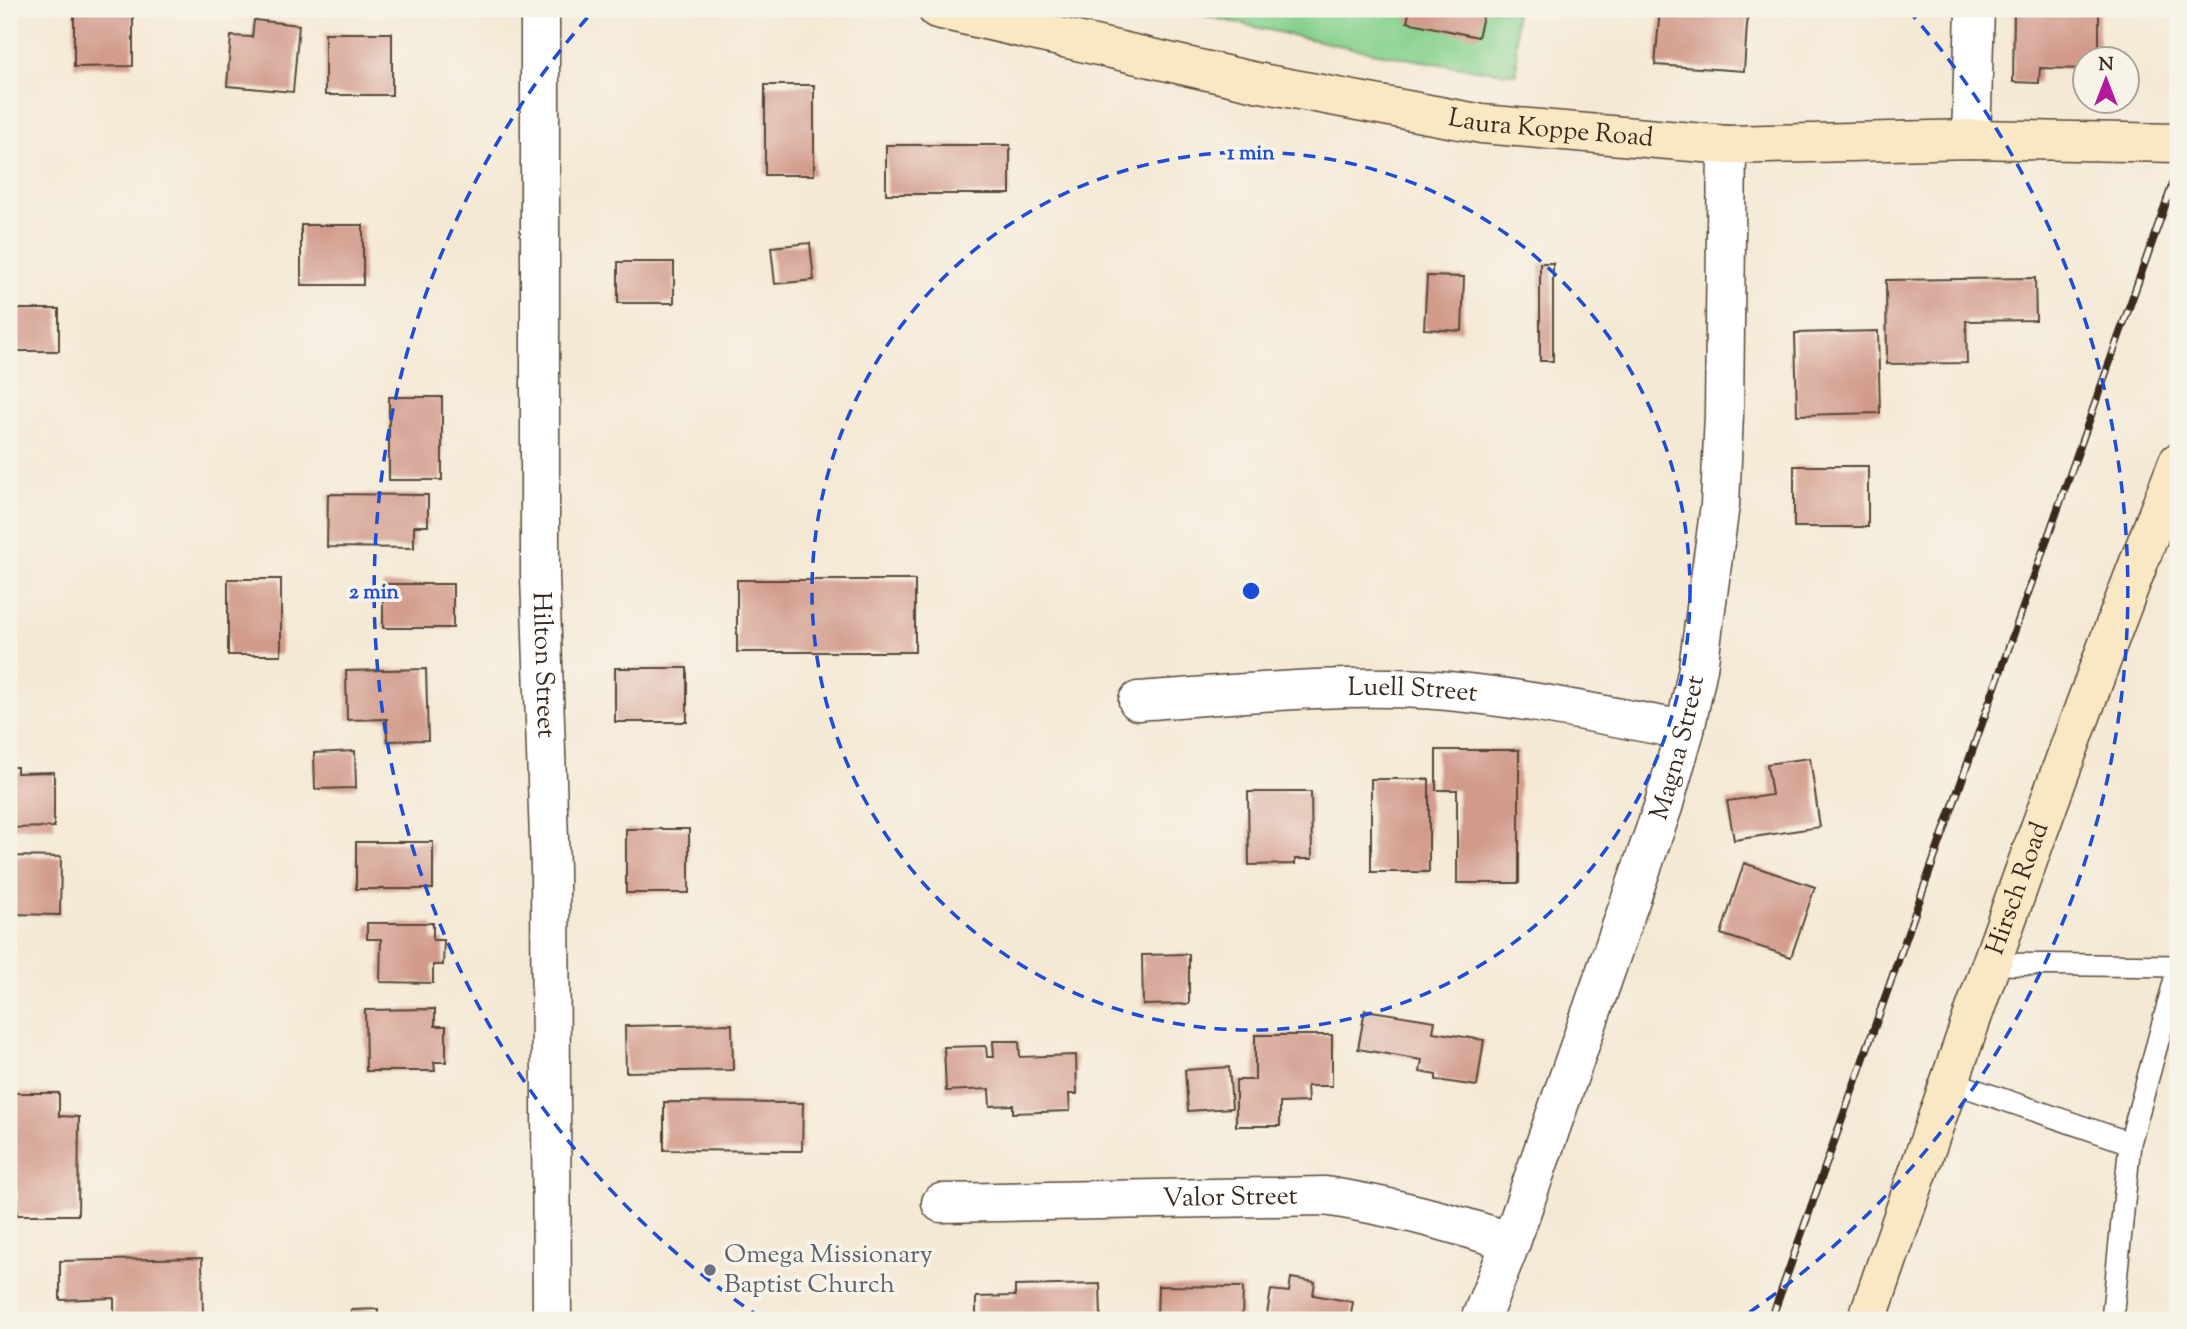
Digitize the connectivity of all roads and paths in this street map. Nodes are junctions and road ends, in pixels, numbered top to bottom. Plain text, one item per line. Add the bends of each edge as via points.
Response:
1 (540, 9) edge
2 (937, 9) edge
3 (1976, 9) edge
4 (1971, 139) junction
5 (2178, 143) edge
6 (1727, 145) junction
7 (2178, 462) edge
8 (1138, 701) dead end
9 (1685, 730) junction
10 (1991, 964) junction
11 (2178, 967) edge
12 (1950, 1082) junction
13 (2130, 1143) junction
14 (941, 1203) dead end
15 (1511, 1242) junction
16 (552, 1320) edge
17 (1480, 1320) edge
18 (1867, 1320) edge
19 (2112, 1320) edge

1 - 16 street, Hilton Street via 540,576 550,869
2 - 6 street, Laura Koppe Road via 1401,111 1495,126
3 - 4 street
4 - 5 street, Laura Koppe Road
4 - 6 street, Laura Koppe Road
6 - 9 street, Magna Street via 1720,505
7 - 10 street, Hirsch Road
8 - 9 street, Luell Street via 1321,688 1445,691 1505,697
9 - 15 street, Magna Street via 1663,807
10 - 11 lane
10 - 12 street, Hirsch Road
11 - 13 lane
12 - 13 lane
12 - 18 street, Hirsch Road
13 - 19 lane
14 - 15 street, Valor Street via 1325,1196 1454,1222
15 - 17 street, Magna Street

